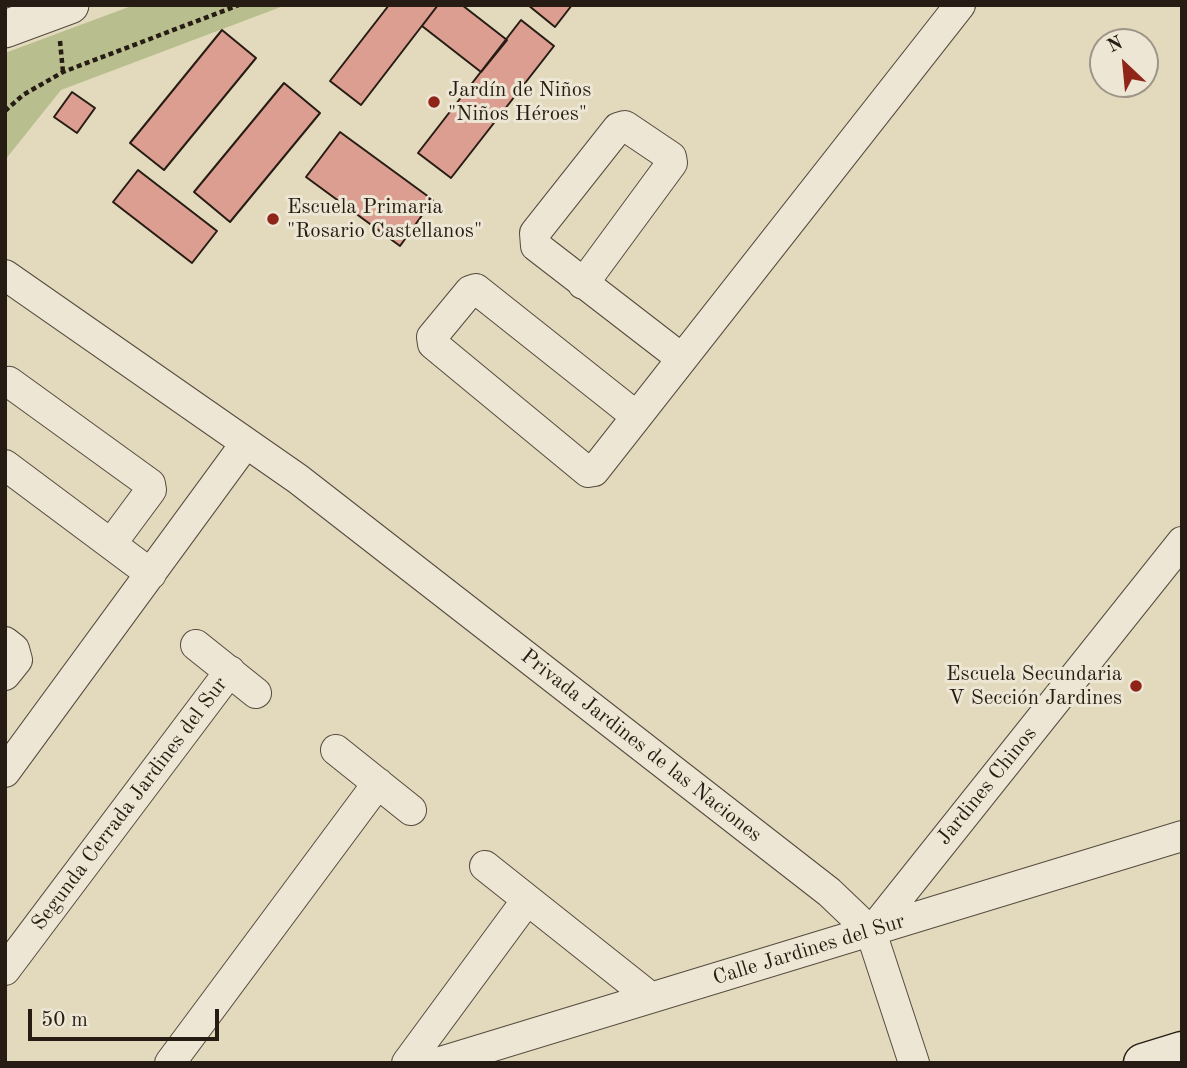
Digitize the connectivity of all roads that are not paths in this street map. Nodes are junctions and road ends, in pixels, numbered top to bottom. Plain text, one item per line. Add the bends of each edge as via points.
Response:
1 (69, 5) edge
2 (960, 5) edge
3 (5, 29) edge
4 (5, 275) edge
5 (583, 284) junction
6 (681, 358) junction
7 (5, 384) edge
8 (636, 416) junction
9 (246, 443) junction
10 (5, 465) edge
11 (1182, 542) edge
12 (111, 544) junction
13 (151, 573) junction
14 (5, 642) edge
15 (196, 645) dead end
16 (230, 671) junction
17 (5, 676) edge
18 (256, 693) dead end
19 (16, 736) edge
20 (336, 750) dead end
21 (5, 772) edge
22 (378, 783) junction
23 (411, 810) dead end
24 (1182, 836) edge
25 (485, 866) dead end
26 (527, 900) junction
27 (871, 932) junction
28 (5, 970) edge
29 (650, 998) junction
30 (1182, 1051) edge
31 (170, 1063) edge
32 (407, 1063) edge
33 (437, 1063) edge
34 (914, 1063) edge
35 (1143, 1063) edge

1 - 3 street
2 - 6 street
4 - 9 street, Privada Jardines de las Naciones
5 - 5 street via 672,163 670,157 625,127 618,128 535,233 536,246
5 - 6 street
6 - 8 street
7 - 12 street via 9,382 150,484 151,490
8 - 8 street via 476,289 432,337 433,344 588,471 594,471
9 - 13 street
9 - 27 street, Privada Jardines de las Naciones via 829,892
10 - 12 street
11 - 27 street, Jardines Chinos
12 - 13 street
13 - 19 street
14 - 17 street via 15,649 17,660
15 - 16 street, Segunda Cerrada Jardines del Sur
16 - 18 street, Segunda Cerrada Jardines del Sur
16 - 28 street, Segunda Cerrada Jardines del Sur
19 - 21 street
20 - 22 street
22 - 23 street
22 - 31 street
24 - 27 street, Calle Jardines del Sur
25 - 26 street
26 - 29 street
26 - 32 street
27 - 29 street, Calle Jardines del Sur
27 - 34 street, Privada Jardines de las Naciones
29 - 33 street, Calle Jardines del Sur
30 - 35 main road

